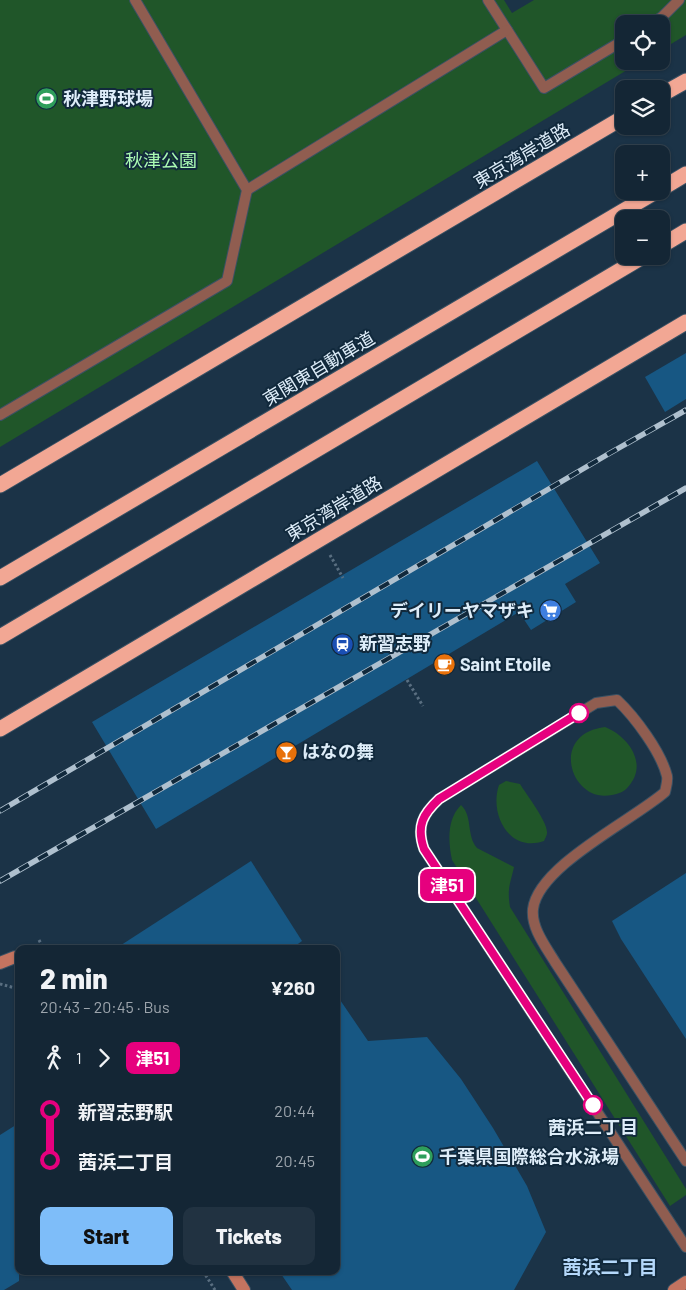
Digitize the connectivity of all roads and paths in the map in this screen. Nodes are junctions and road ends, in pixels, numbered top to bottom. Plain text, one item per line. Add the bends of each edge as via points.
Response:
1 (135, 0) edge
2 (488, 0) edge
3 (678, 0) edge
4 (664, 15) edge
5 (507, 30) junction
6 (615, 45) edge
7 (686, 81) edge
8 (670, 90) edge
9 (615, 122) edge
10 (686, 174) edge
11 (670, 184) edge
12 (247, 190) junction
13 (642, 200) edge
14 (686, 231) edge
15 (670, 241) edge
16 (629, 265) edge
17 (686, 322) edge
18 (0, 415) edge
19 (0, 486) edge
20 (329, 554) dead end
21 (0, 578) edge
22 (343, 578) dead end
23 (0, 637) edge
24 (407, 680) dead end
25 (423, 706) dead end
26 (0, 729) edge
27 (39, 940) dead end
28 (42, 945) edge
29 (15, 957) edge
30 (0, 963) edge
31 (0, 984) edge
32 (15, 988) edge
33 (686, 1161) edge
34 (686, 1247) edge
35 (206, 1275) edge
36 (235, 1275) edge
37 (686, 1282) edge
38 (215, 1290) edge
39 (244, 1290) edge
40 (674, 1290) edge

1 - 12 lane
2 - 5 lane
3 - 4 lane
5 - 6 lane via 544,88
5 - 12 lane
7 - 8 highway
9 - 19 highway, 東京湾岸道路
10 - 11 highway
12 - 18 lane via 227,281
13 - 21 highway, 東関東自動車道
14 - 15 highway
16 - 23 highway
17 - 26 highway, 東京湾岸道路
20 - 22 path
24 - 25 path
27 - 28 path
29 - 30 street
31 - 32 path
33 - 34 lane via 536,928 533,910 539,890 564,863 665,792 668,778 665,771 631,713 618,700 596,703 439,799 422,820 420,839
35 - 38 path
36 - 39 street
37 - 40 street

